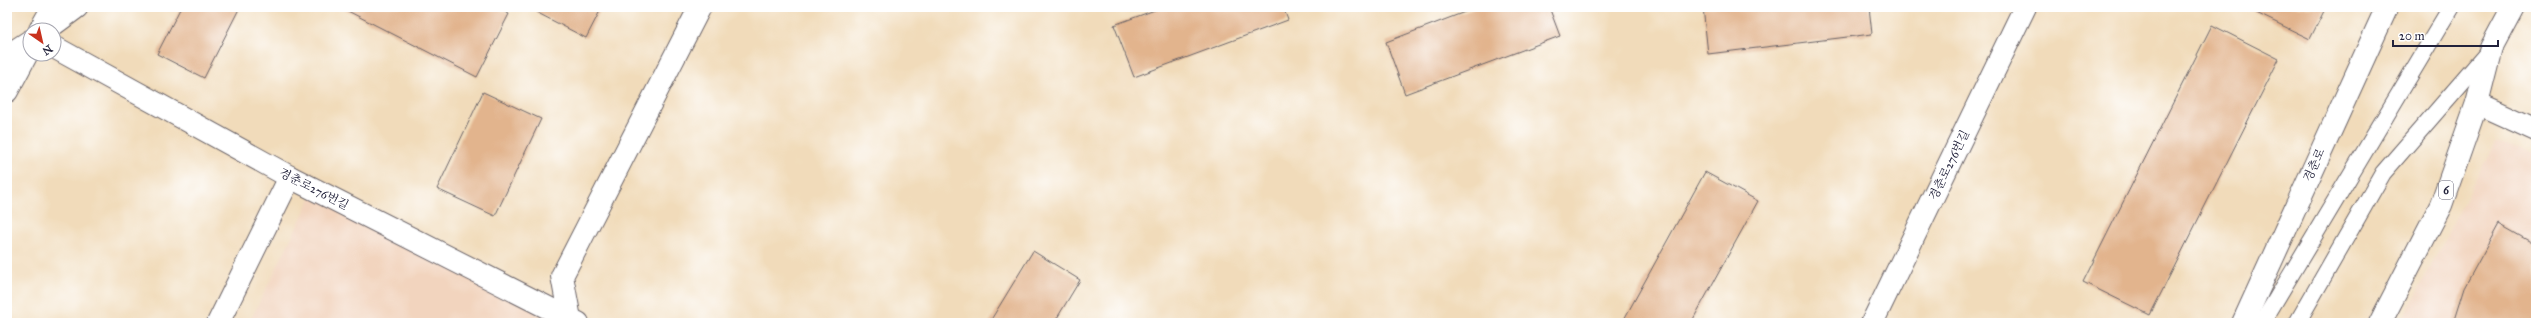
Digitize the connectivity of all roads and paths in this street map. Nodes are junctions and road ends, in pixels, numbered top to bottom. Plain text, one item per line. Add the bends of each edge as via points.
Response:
1 (53, 7) edge
2 (77, 7) edge
3 (700, 7) edge
4 (2025, 7) edge
5 (2387, 7) edge
6 (2451, 7) edge
7 (2513, 7) edge
8 (45, 22) edge
9 (57, 22) edge
10 (22, 46) edge
11 (2492, 48) junction
12 (62, 51) edge
13 (7, 56) edge
14 (23, 62) edge
15 (7, 91) edge
16 (2477, 103) junction
17 (2536, 130) edge
18 (290, 177) junction
19 (574, 321) edge
20 (218, 323) edge
21 (1872, 323) edge
22 (2243, 323) edge
23 (2262, 323) edge
24 (2297, 323) edge
25 (2380, 323) edge

1 - 8 street
2 - 9 street
3 - 19 street via 562,276
4 - 21 street, 경춘로276번길
5 - 22 street, 경춘로
6 - 23 lane
7 - 11 street, 6
10 - 13 street
11 - 16 street, 6
11 - 24 lane via 2383,173
12 - 18 street, 경춘로276번길
14 - 15 street
16 - 17 street
16 - 25 street, 6 via 2441,204
18 - 19 street, 경춘로276번길
18 - 20 street

